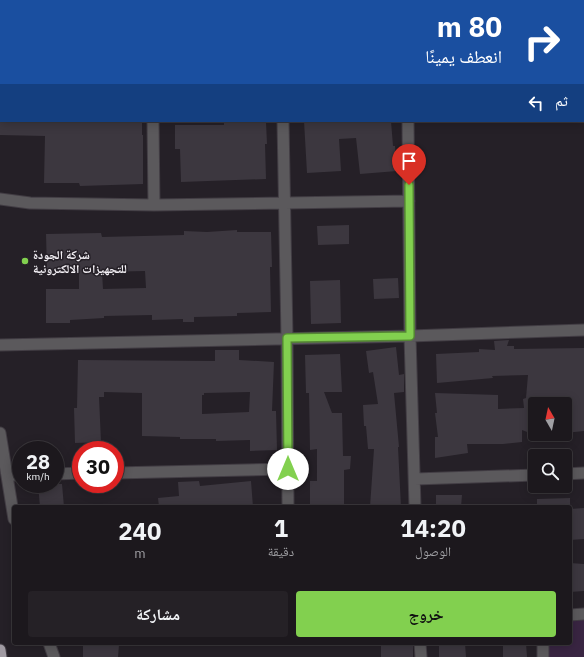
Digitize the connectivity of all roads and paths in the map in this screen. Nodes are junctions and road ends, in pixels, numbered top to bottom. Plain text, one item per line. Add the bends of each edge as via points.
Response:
1 (153, 122) edge
2 (283, 122) edge
3 (408, 122) edge
4 (0, 199) edge
5 (409, 200) junction
6 (285, 203) junction
7 (154, 205) junction
8 (584, 330) edge
9 (410, 336) junction
10 (287, 338) junction
11 (0, 345) edge
12 (0, 433) edge
13 (288, 469) junction
14 (124, 473) edge
15 (584, 473) edge
16 (572, 474) edge
17 (7, 475) junction
18 (12, 475) edge
19 (528, 475) edge
20 (415, 479) junction
21 (288, 505) edge
22 (415, 505) edge
23 (12, 506) edge
24 (584, 614) edge
25 (572, 615) edge
26 (51, 645) edge
27 (420, 645) edge
28 (543, 645) edge
29 (0, 650) edge
30 (1, 657) edge
31 (54, 657) edge
32 (420, 657) edge
33 (543, 657) edge

1 - 7 street
2 - 6 street
3 - 5 street
4 - 7 street via 30,203
5 - 6 street
5 - 9 street
6 - 7 street
6 - 10 street
8 - 9 street
9 - 10 street
9 - 20 street
10 - 11 street
10 - 13 street
12 - 17 street
13 - 14 street
13 - 21 street
15 - 16 street
17 - 18 street
17 - 23 street
19 - 20 street
20 - 22 street
24 - 25 street
26 - 31 street
27 - 32 street
28 - 33 street
29 - 30 highway

